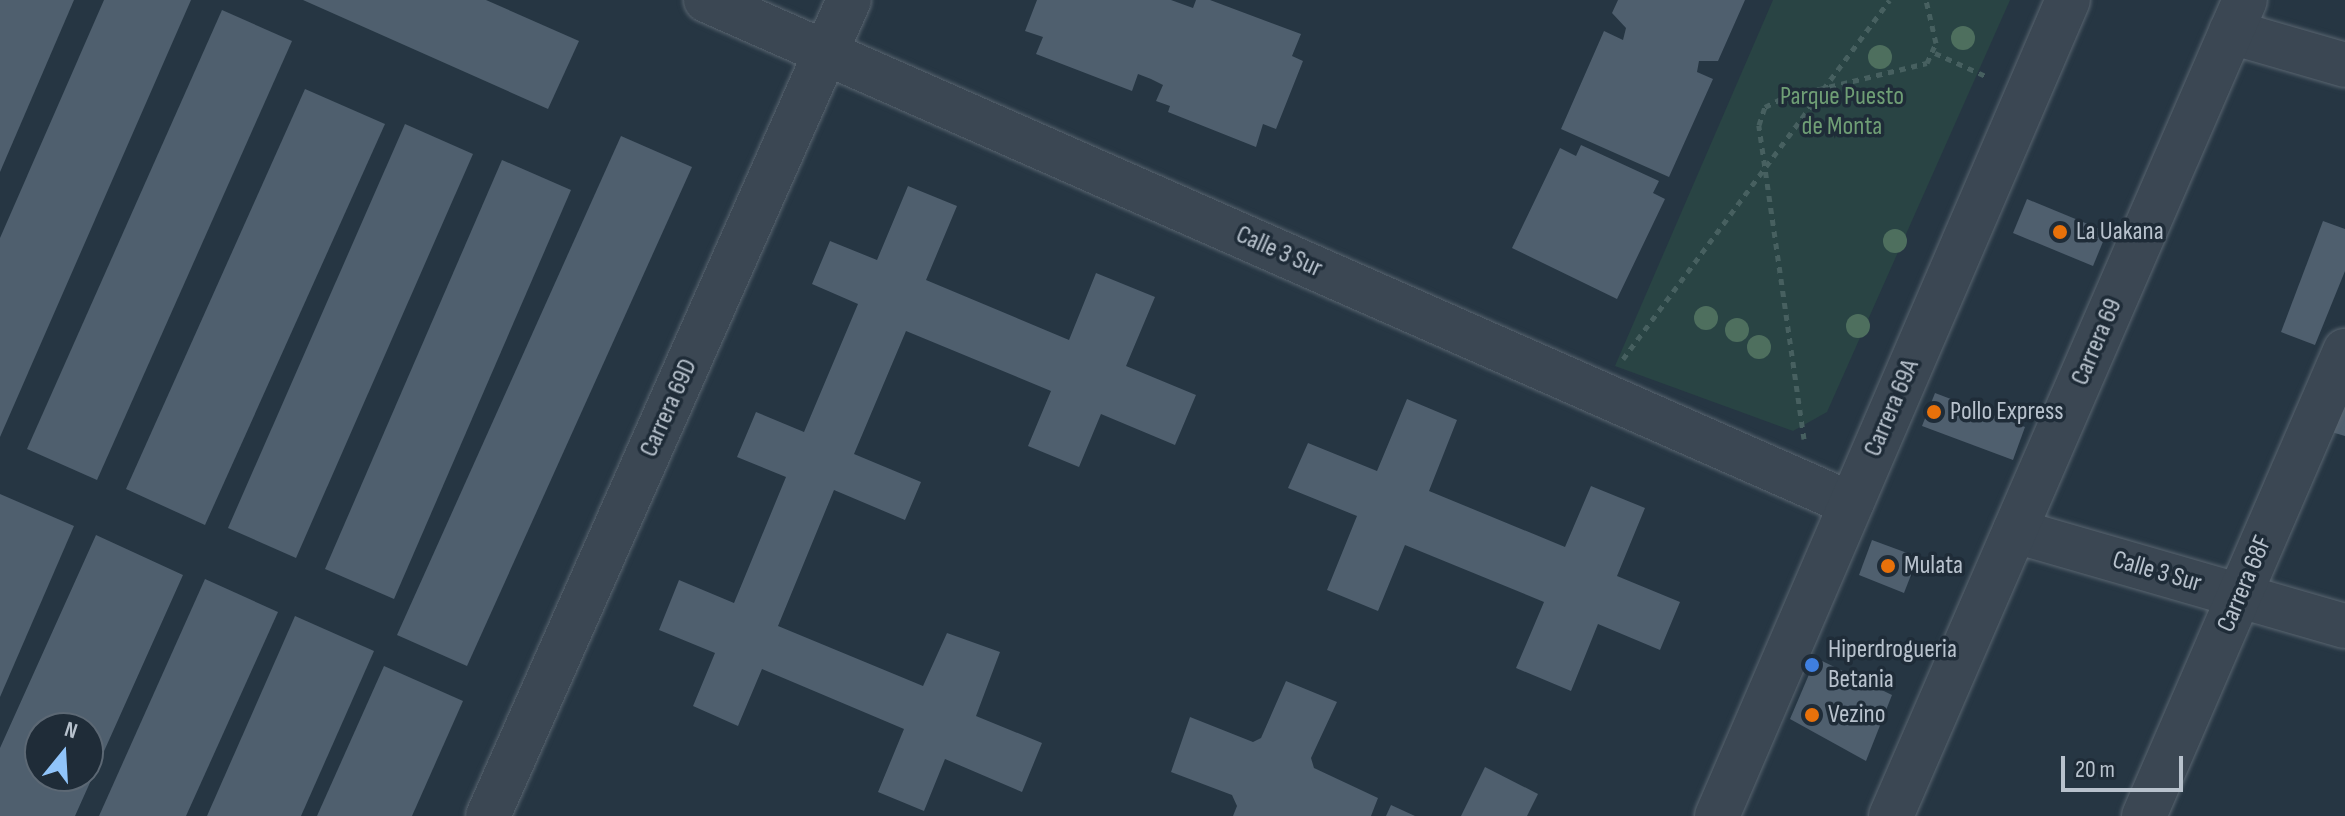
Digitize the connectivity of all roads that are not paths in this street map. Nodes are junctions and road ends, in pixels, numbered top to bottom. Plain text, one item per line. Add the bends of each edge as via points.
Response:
1 (706, 0) edge
2 (849, 0) edge
3 (2068, 0) edge
4 (2238, 16) edge
5 (826, 53) junction
6 (2345, 65) edge
7 (2345, 351) edge
8 (1851, 504) junction
9 (2015, 531) junction
10 (2240, 596) junction
11 (2345, 626) edge
12 (488, 816) edge
13 (1717, 816) edge
14 (1891, 816) edge
15 (2144, 816) edge

1 - 5 street, Calle 3 Sur
2 - 5 street, Carrera 69D
3 - 8 street, Carrera 69A
4 - 6 street
4 - 9 street, Carrera 69
5 - 8 street, Calle 3 Sur
5 - 12 street, Carrera 69D
7 - 10 street, Carrera 68F
8 - 13 street, Carrera 69A
9 - 10 street, Calle 3 Sur
9 - 14 street, Carrera 69
10 - 11 street, Calle 3 Sur
10 - 15 street, Carrera 68F

